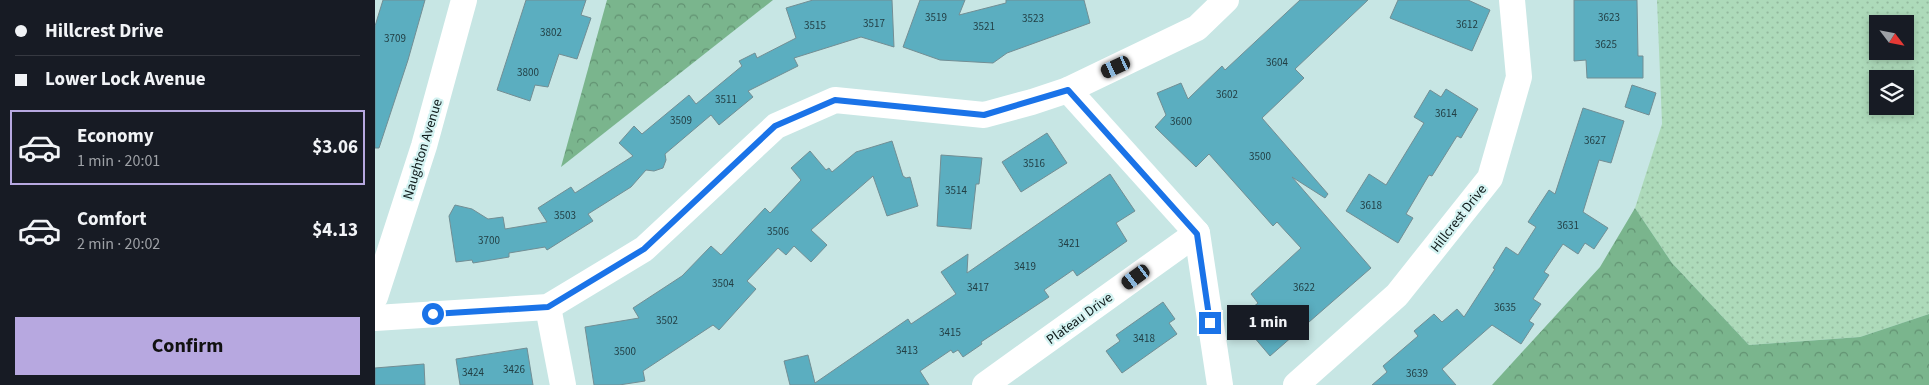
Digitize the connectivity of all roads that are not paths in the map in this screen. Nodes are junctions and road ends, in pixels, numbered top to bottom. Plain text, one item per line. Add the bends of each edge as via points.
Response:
1 (465, 0) edge
2 (1226, 0) edge
3 (1512, 0) edge
4 (1068, 90) junction
5 (1197, 234) junction
6 (375, 297) edge
7 (548, 307) junction
8 (375, 318) edge
9 (563, 385) edge
10 (985, 385) edge
11 (1220, 385) edge
12 (1296, 385) edge

1 - 6 street, Naughton Avenue via 424,146
2 - 4 street via 1197,28
3 - 12 street, Hillcrest Drive via 1519,77 1490,178 1397,295
4 - 5 street
4 - 7 street via 984,115 835,100 775,126 644,249
5 - 10 street, Plateau Drive
5 - 11 street
7 - 8 street
7 - 9 street

